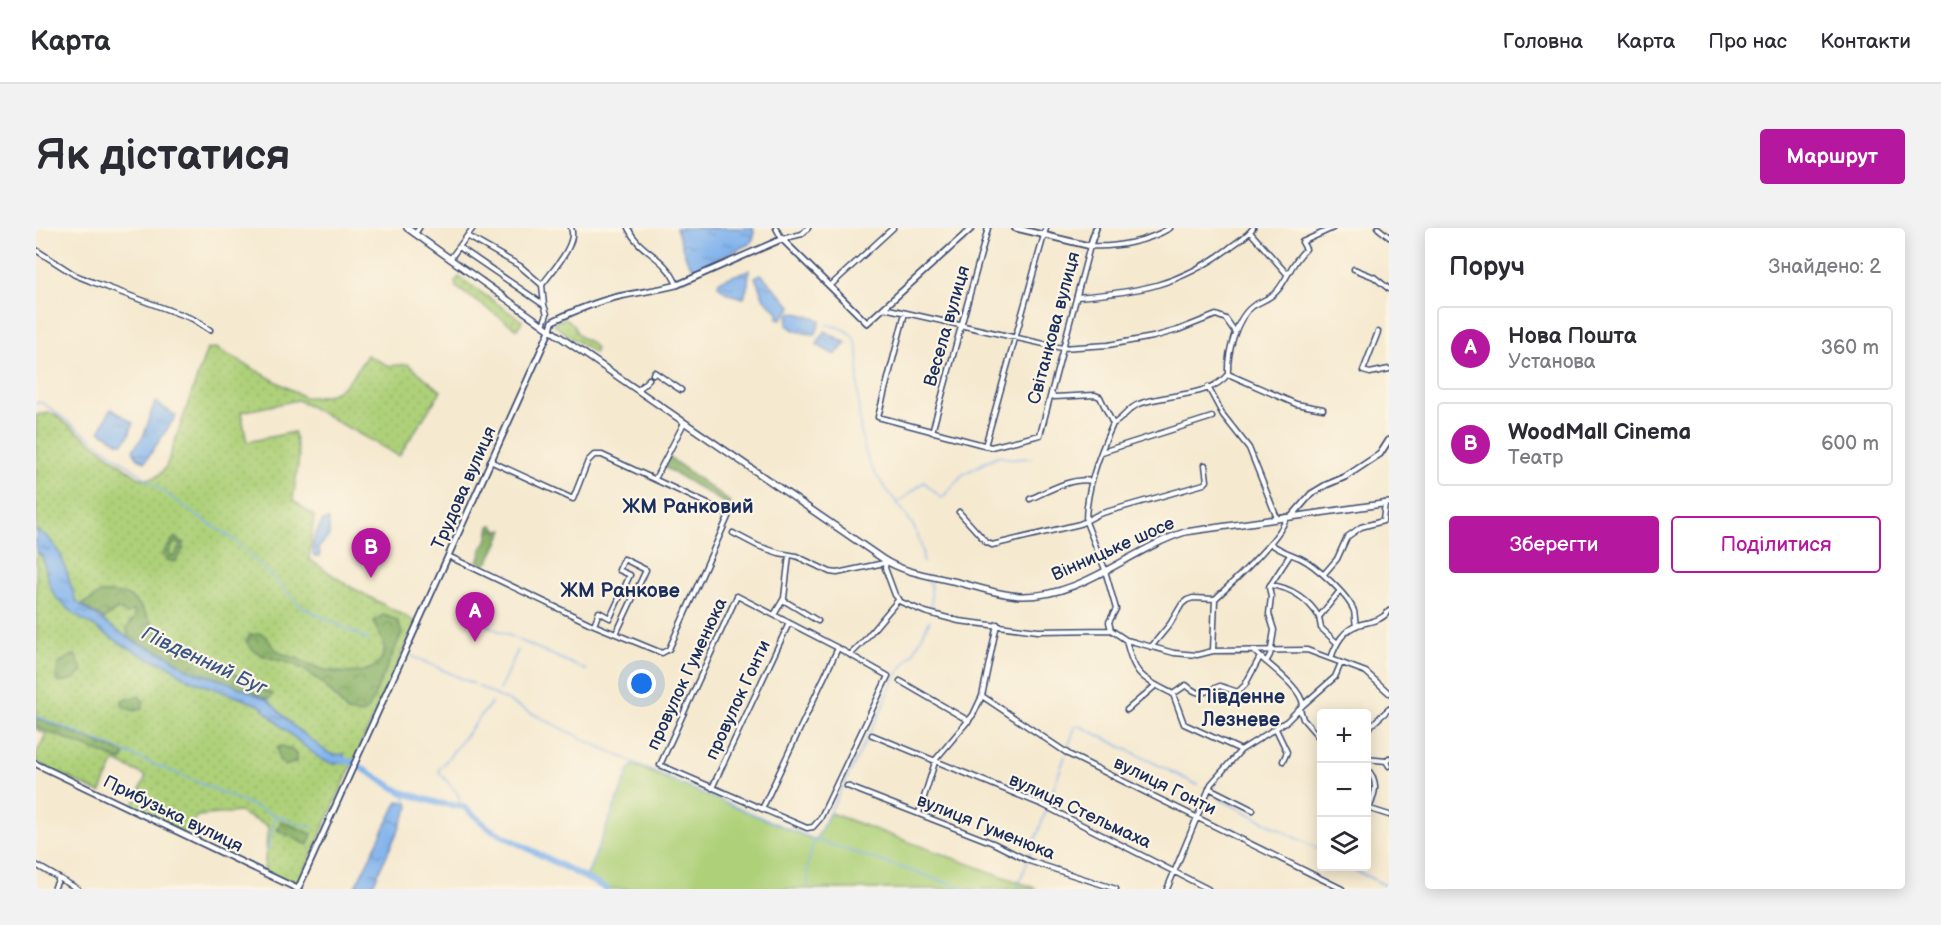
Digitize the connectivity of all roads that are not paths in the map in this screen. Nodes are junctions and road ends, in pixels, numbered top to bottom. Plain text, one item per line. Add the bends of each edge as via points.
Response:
1 (407, 228) edge
2 (473, 228) edge
3 (571, 228) edge
4 (628, 228) edge
5 (776, 228) edge
6 (808, 228) edge
7 (893, 228) edge
8 (972, 228) edge
9 (988, 228) edge
10 (1015, 228) edge
11 (1046, 228) edge
12 (1096, 228) edge
13 (1170, 228) edge
14 (1333, 228) edge
15 (1378, 228) edge
16 (1251, 230) edge
17 (417, 231) edge
18 (1044, 235) junction
19 (467, 236) junction
20 (1389, 237) edge
21 (782, 239) junction
22 (1090, 246) junction
23 (459, 247) junction
24 (36, 250) edge
25 (450, 259) junction
26 (1354, 269) dead end
27 (1287, 274) junction
28 (542, 285) junction
29 (677, 285) junction
30 (830, 286) junction
31 (1389, 289) edge
32 (1077, 297) junction
33 (545, 306) junction
34 (883, 308) junction
35 (905, 313) junction
36 (543, 325) junction
37 (961, 326) junction
38 (210, 330) dead end
39 (550, 330) junction
40 (1235, 332) junction
41 (1378, 332) dead end
42 (1014, 338) junction
43 (1062, 348) junction
44 (1389, 369) edge
45 (653, 374) dead end
46 (1228, 374) junction
47 (649, 379) dead end
48 (1208, 387) junction
49 (638, 390) junction
50 (681, 390) dead end
51 (1050, 392) junction
52 (1323, 409) dead end
53 (1212, 417) dead end
54 (684, 423) junction
55 (1113, 424) junction
56 (932, 432) junction
57 (1389, 440) edge
58 (985, 446) junction
59 (1386, 450) edge
60 (1101, 453) junction
61 (490, 462) junction
62 (1205, 465) dead end
63 (655, 479) junction
64 (1092, 481) junction
65 (1030, 499) dead end
66 (1387, 503) edge
67 (959, 512) dead end
68 (1289, 516) junction
69 (1277, 518) junction
70 (1086, 522) junction
71 (733, 533) dead end
72 (1270, 543) junction
73 (789, 555) junction
74 (1290, 555) junction
75 (448, 556) junction
76 (885, 562) junction
77 (1105, 571) junction
78 (1324, 574) junction
79 (1270, 585) junction
80 (1339, 592) junction
81 (898, 599) junction
82 (1215, 599) junction
83 (783, 600) junction
84 (1389, 611) edge
85 (774, 615) junction
86 (1319, 617) junction
87 (818, 621) dead end
88 (789, 623) junction
89 (997, 624) junction
90 (594, 625) junction
91 (1356, 626) junction
92 (1111, 630) junction
93 (616, 634) junction
94 (1126, 639) junction
95 (1336, 642) junction
96 (1151, 647) junction
97 (838, 648) junction
98 (1271, 649) junction
99 (1254, 650) junction
100 (1213, 651) junction
101 (850, 655) junction
102 (1260, 657) junction
103 (1331, 658) junction
104 (1266, 662) junction
105 (1341, 663) junction
106 (900, 681) dead end
107 (1155, 686) junction
108 (1389, 693) edge
109 (1173, 694) junction
110 (982, 696) junction
111 (1302, 707) junction
112 (1389, 709) edge
113 (1127, 710) dead end
114 (969, 721) junction
115 (1371, 725) edge
116 (1276, 729) junction
117 (872, 735) dead end
118 (1317, 735) edge
119 (1241, 750) junction
120 (1371, 759) edge
121 (1387, 759) edge
122 (936, 760) junction
123 (1283, 761) dead end
124 (36, 764) edge
125 (1389, 766) edge
126 (1371, 774) edge
127 (847, 786) dead end
128 (712, 788) junction
129 (1209, 788) junction
130 (1371, 802) edge
131 (762, 809) junction
132 (1371, 809) edge
133 (1253, 810) dead end
134 (919, 813) junction
135 (1389, 815) edge
136 (1197, 816) junction
137 (36, 865) edge
138 (1175, 872) junction
139 (59, 878) junction
140 (54, 889) edge
141 (78, 889) edge
142 (298, 889) edge
143 (1116, 889) edge
144 (1167, 889) edge
145 (1208, 889) edge
146 (1342, 889) edge

1 - 17 main road, Вінницьке шосе
2 - 19 street
3 - 28 street via 571,243
4 - 29 street via 632,237 666,265
5 - 21 street
6 - 21 street via 802,234
7 - 30 street
8 - 34 street
9 - 37 street, Весела вулиця
10 - 18 street
11 - 18 street
12 - 22 street, Світанкова вулиця
13 - 22 street via 1129,243
14 - 27 street via 1302,242 1306,249
15 - 20 street
16 - 27 street
16 - 32 street via 1198,269 1163,284 1135,292
17 - 25 main road, Вінницьке шосе
18 - 22 street
18 - 42 street
19 - 23 street
19 - 28 street via 520,266
21 - 29 street, Трудова вулиця
21 - 30 street
22 - 32 street, Світанкова вулиця
23 - 25 street
23 - 33 street
24 - 38 street via 75,275 193,319
25 - 36 main road, Вінницьке шосе
26 - 31 street
27 - 40 street via 1274,294 1242,316
28 - 33 street
29 - 39 street, Трудова вулиця via 618,297 553,321
30 - 34 street via 867,322
32 - 43 street, Світанкова вулиця
33 - 36 street
34 - 35 street
35 - 37 street
35 - 56 street via 879,417
36 - 39 main road, Вінницьке шосе
37 - 42 street
37 - 56 street, Весела вулиця
39 - 49 main road, Вінницьке шосе
39 - 61 street, Трудова вулиця
40 - 43 street via 1216,315 1153,337
40 - 46 street
41 - 44 street via 1363,371
42 - 43 street
42 - 58 street
43 - 51 street, Світанкова вулиця
45 - 50 street
46 - 48 street
46 - 52 street via 1296,404
47 - 49 street
48 - 55 street via 1138,404
48 - 69 street via 1223,415 1249,448
49 - 54 main road, Вінницьке шосе
51 - 55 street via 1054,397 1100,397
51 - 58 street, Світанкова вулиця via 1040,435
53 - 60 street
54 - 63 street
54 - 76 main road, Вінницьке шосе
55 - 60 street
56 - 58 street
57 - 59 street
59 - 68 street via 1317,490
60 - 64 street
61 - 63 street via 573,499 594,455
61 - 75 street, Трудова вулиця
62 - 70 street via 1204,484 1099,514
63 - 93 street via 725,512 728,517 666,652 657,652
64 - 65 street via 1067,484
64 - 70 street
66 - 68 main road, Вінницьке шосе
66 - 78 street via 1383,521 1351,534
67 - 70 street via 992,544
68 - 69 main road, Вінницьке шосе
68 - 72 street
69 - 77 main road, Вінницьке шосе via 1185,532
70 - 77 street
71 - 73 street
72 - 74 street
72 - 82 street
73 - 76 street via 837,573
73 - 83 street
74 - 78 street
74 - 79 street
75 - 90 street
75 - 142 street, Трудова вулиця
76 - 77 main road, Вінницьке шосе via 1018,596 1052,594
76 - 81 street
77 - 92 street via 1116,609 1109,622
78 - 80 street
79 - 86 street via 1302,598
79 - 98 street via 1269,614 1274,630
80 - 86 street
80 - 91 street via 1354,612
81 - 89 street via 907,606 959,621
81 - 101 street
82 - 96 street via 1187,600
82 - 100 street
83 - 85 street
83 - 87 street
84 - 91 street via 1380,620
85 - 88 street
85 - 128 street, провулок Гуменюка via 737,596 660,765
86 - 95 street via 1321,628
88 - 97 street
88 - 128 street, провулок Гонти
89 - 92 street via 1038,631
89 - 110 street
90 - 93 street
90 - 93 street via 599,612 610,618 630,575 618,570 624,559 646,570
91 - 95 street
92 - 94 street
94 - 96 street
94 - 107 street via 1130,660 1138,673
95 - 103 street
96 - 100 street via 1197,655
97 - 101 street
97 - 131 street
98 - 99 street
98 - 103 street via 1307,650
98 - 104 street
99 - 100 street
99 - 102 street
101 - 131 street via 888,676 820,819 807,828
102 - 104 street
102 - 109 street via 1238,692 1220,686 1203,694 1186,685
103 - 105 street
104 - 111 street via 1296,692 1304,702
105 - 108 street via 1366,672
105 - 111 street via 1335,677
106 - 114 street
107 - 109 street
107 - 113 street
109 - 119 street via 1184,724
110 - 114 street
110 - 136 street, вулиця Гонти via 1070,755
111 - 116 street
111 - 118 street via 1303,719
112 - 115 street
114 - 122 street
116 - 119 street
116 - 123 street via 1287,752
117 - 122 street, вулиця Стельмаха
119 - 129 street
120 - 121 street
121 - 125 street
122 - 134 street
122 - 138 street, вулиця Стельмаха via 1043,805
124 - 142 street, Прибузька вулиця
126 - 130 street via 1376,791
127 - 134 street, вулиця Гуменюка
128 - 131 street
129 - 133 street
129 - 136 street
132 - 135 street
134 - 143 street, вулиця Гуменюка via 1029,861
136 - 138 street
136 - 146 street, вулиця Гонти
137 - 139 street
138 - 144 street
138 - 145 street, вулиця Стельмаха
139 - 140 street
139 - 141 street

